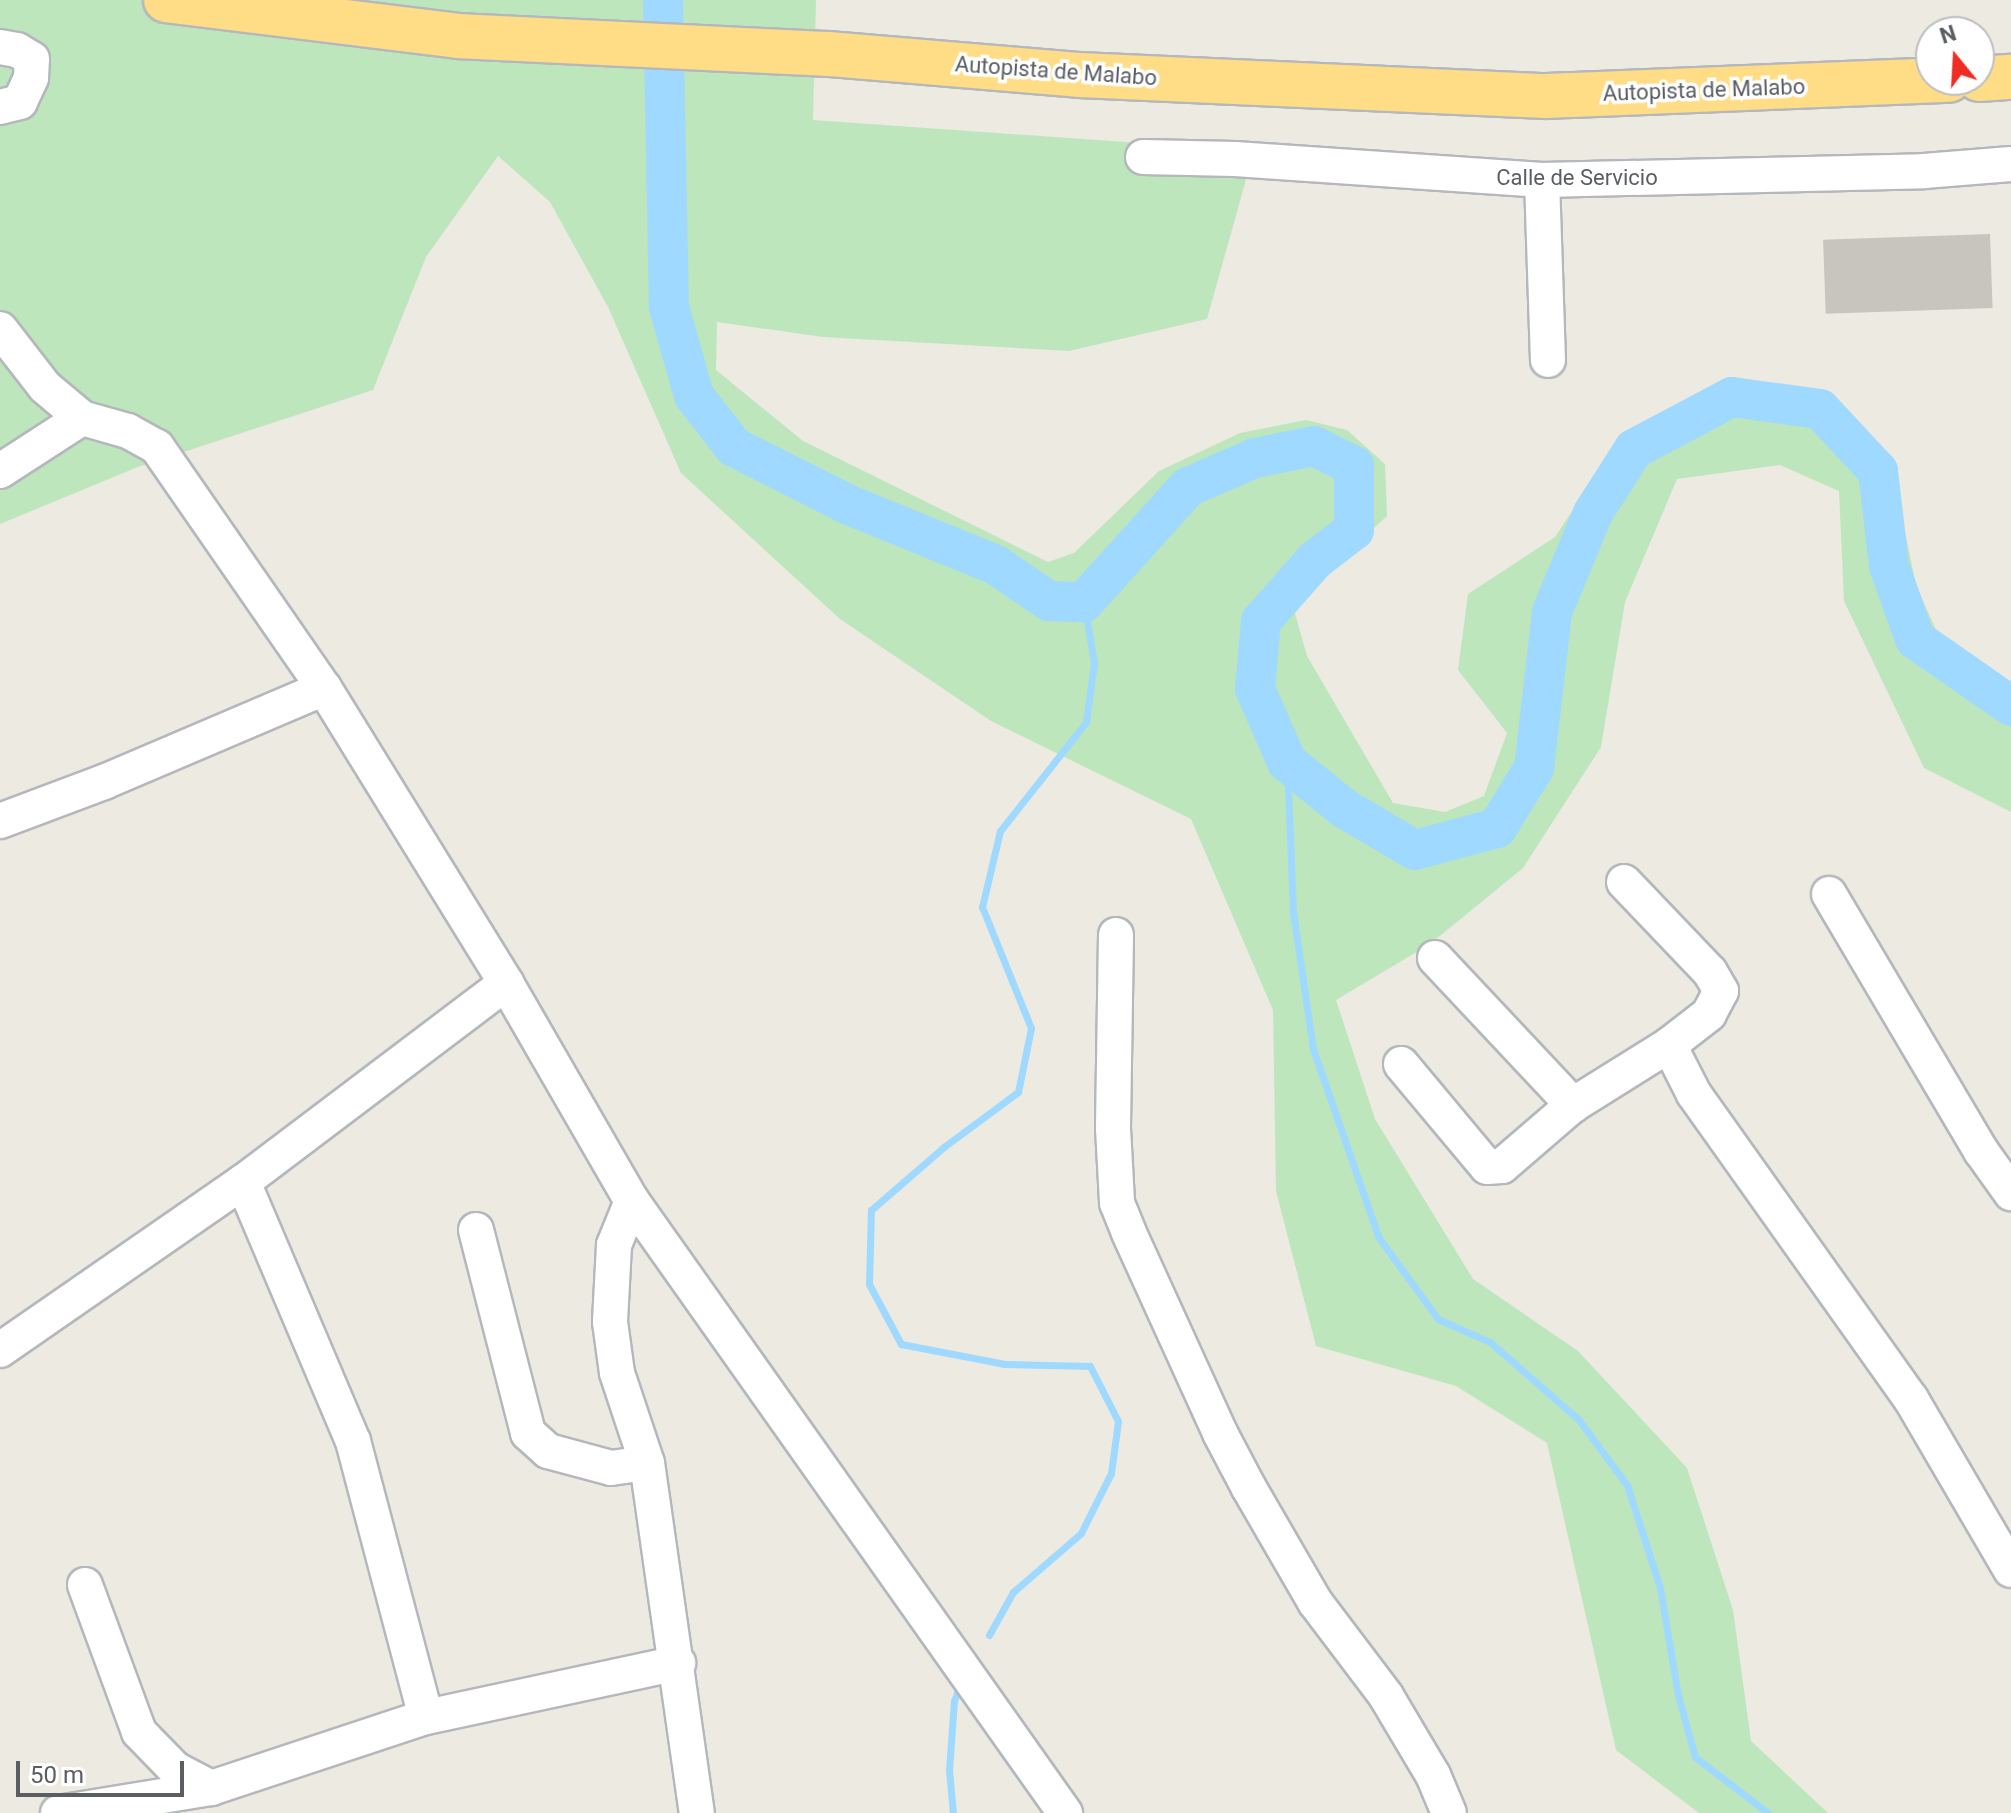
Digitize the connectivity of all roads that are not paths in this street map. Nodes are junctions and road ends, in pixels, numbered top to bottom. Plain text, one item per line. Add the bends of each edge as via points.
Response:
1 (166, 0) edge
2 (0, 47) edge
3 (1915, 81) edge
4 (0, 107) edge
5 (1143, 157) dead end
6 (2011, 164) edge
7 (1542, 180) junction
8 (0, 329) edge
9 (1548, 360) dead end
10 (82, 418) junction
11 (0, 471) edge
12 (324, 688) junction
13 (0, 821) edge
14 (1624, 882) dead end
15 (1829, 894) dead end
16 (1116, 935) dead end
17 (1435, 958) dead end
18 (506, 983) junction
19 (1669, 1045) junction
20 (1401, 1064) dead end
21 (1573, 1105) junction
22 (243, 1182) junction
23 (2011, 1193) edge
24 (632, 1201) junction
25 (476, 1230) dead end
26 (0, 1350) edge
27 (647, 1463) junction
28 (2011, 1570) edge
29 (85, 1585) dead end
30 (678, 1663) junction
31 (426, 1717) junction
32 (211, 1788) junction
33 (58, 1813) edge
34 (697, 1813) edge
35 (1065, 1813) edge
36 (1449, 1813) edge

1 - 3 highway, Autopista de Malabo via 459,36 829,54 1080,75 1546,96
2 - 4 street via 32,59 31,78 20,102
5 - 7 street, Calle de Servicio
6 - 7 street, Calle de Servicio via 1908,172
7 - 9 street
8 - 10 street via 45,387
10 - 11 street
10 - 12 street via 128,431 157,447
12 - 13 street
12 - 18 street
14 - 19 street via 1710,972 1721,991 1709,1014
15 - 23 street
16 - 36 street via 1117,1203 1249,1488 1315,1602 1386,1696
17 - 21 street
18 - 22 street
18 - 24 street
19 - 21 street
19 - 28 street via 1694,1094 1911,1399
20 - 21 street via 1487,1167 1502,1166
22 - 26 street
22 - 31 street via 353,1441
24 - 27 street via 614,1245 610,1322 617,1373
24 - 35 street
25 - 27 street via 528,1433 548,1451 611,1468
27 - 30 street
29 - 32 street via 139,1732 175,1769
30 - 31 street
30 - 34 street
31 - 32 street
32 - 33 street

